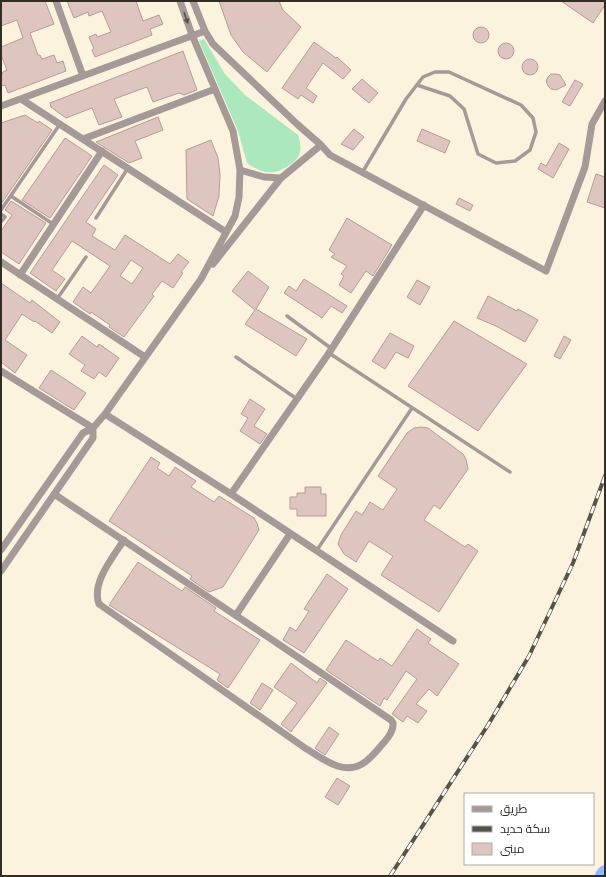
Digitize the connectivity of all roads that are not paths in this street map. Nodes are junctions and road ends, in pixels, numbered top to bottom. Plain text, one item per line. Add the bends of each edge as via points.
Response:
1 (56, 1) edge
2 (180, 1) edge
3 (193, 1) edge
4 (205, 31) junction
5 (192, 36) junction
6 (83, 76) junction
7 (417, 85) junction
8 (215, 89) junction
9 (21, 99) junction
10 (605, 102) edge
11 (1, 106) edge
12 (60, 124) junction
13 (82, 139) junction
14 (321, 145) junction
15 (102, 152) junction
16 (128, 168) junction
17 (240, 170) junction
18 (362, 172) junction
19 (281, 178) junction
20 (11, 196) junction
21 (424, 205) junction
22 (1, 210) edge
23 (1, 214) edge
24 (96, 218) dead end
25 (1, 222) edge
26 (54, 224) junction
27 (226, 232) junction
28 (86, 257) dead end
29 (1, 262) edge
30 (20, 275) junction
31 (201, 280) junction
32 (57, 299) junction
33 (287, 316) dead end
34 (330, 351) junction
35 (145, 357) junction
36 (236, 357) dead end
37 (1, 370) edge
38 (297, 399) junction
39 (412, 408) junction
40 (105, 414) junction
41 (92, 428) junction
42 (510, 472) dead end
43 (54, 494) junction
44 (231, 494) junction
45 (290, 534) junction
46 (124, 540) junction
47 (1, 550) edge
48 (316, 551) junction
49 (1, 571) edge
50 (236, 615) junction
51 (453, 641) dead end

1 - 6 street
2 -> 5 street
3 - 4 street
4 - 5 street
4 - 14 street via 221,52
5 - 6 street
5 - 8 street
6 - 9 street
7 - 7 lane via 423,77 435,72 449,72 521,106 533,118 536,132 530,150 515,161 496,163 478,154 464,109 450,96
7 - 18 lane
8 - 13 street
8 - 17 street via 233,131
9 - 11 street
9 - 12 street
10 - 21 street via 592,124 585,167 546,271
12 - 13 street
12 - 20 lane
13 - 15 street
14 - 18 street via 330,155
14 - 19 street
15 - 16 street
15 - 26 street
16 - 24 lane
16 - 27 street
17 - 19 street
17 - 27 street via 238,203 235,216
18 - 21 street
19 - 31 street
20 - 22 lane
20 - 26 lane
21 - 34 street
23 - 25 lane via 5,217
26 - 30 street
27 - 31 street
28 - 32 lane
29 - 30 street
30 - 32 street
31 - 35 street
32 - 35 street
33 - 34 lane
34 - 38 street
34 - 39 lane
35 - 40 street
36 - 38 lane
37 - 41 street
38 - 44 street
39 - 42 lane
39 - 48 lane
40 - 41 street
40 - 44 street
41 - 43 street via 93,438
41 - 47 street via 82,433
43 - 46 street
43 - 49 street
44 - 45 street
45 - 48 street
45 - 50 street
46 - 50 street
46 - 50 street via 104,572 98,594 100,604 305,748 337,767 357,767 366,761 386,739 393,729 393,723
48 - 51 street

